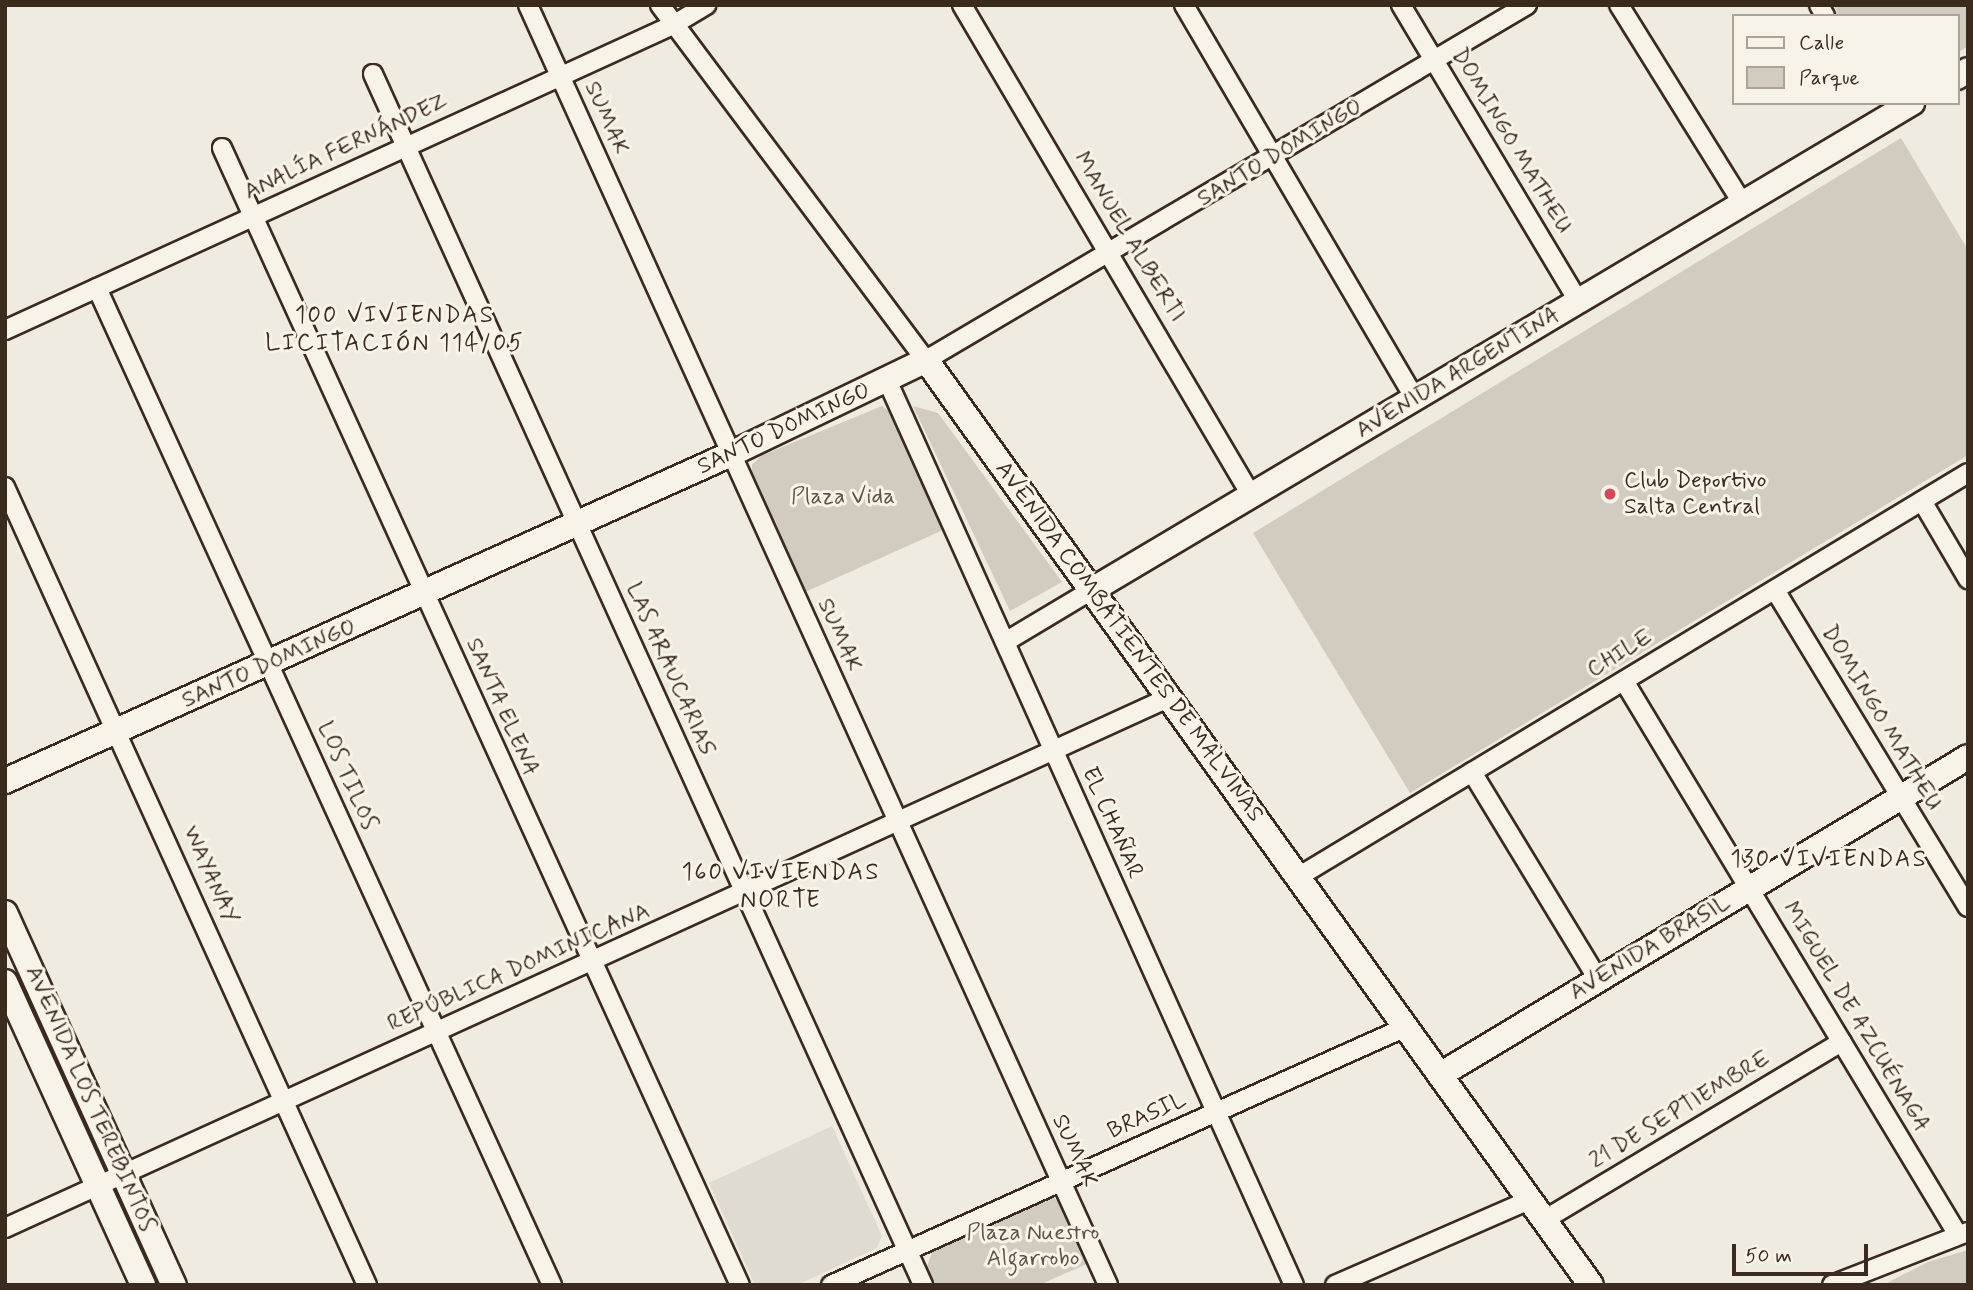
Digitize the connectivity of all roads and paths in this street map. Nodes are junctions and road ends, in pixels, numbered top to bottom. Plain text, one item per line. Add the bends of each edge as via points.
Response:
1 (528, 5) edge
2 (660, 5) edge
3 (706, 5) edge
4 (962, 5) edge
5 (1184, 5) edge
6 (1401, 5) edge
7 (1527, 5) edge
8 (1619, 5) edge
9 (673, 25) junction
10 (1436, 61) junction
11 (373, 74) dead end
12 (560, 76) junction
13 (1909, 105) edge
14 (406, 147) junction
15 (222, 148) dead end
16 (1272, 158) junction
17 (1743, 204) junction
18 (253, 216) junction
19 (1112, 253) junction
20 (97, 288) junction
21 (1579, 302) junction
22 (5, 330) edge
23 (926, 360) junction
24 (887, 380) junction
25 (1415, 399) junction
26 (731, 454) junction
27 (1968, 473) edge
28 (5, 487) edge
29 (1251, 495) junction
30 (1922, 501) junction
31 (577, 524) junction
32 (1968, 579) edge
33 (1093, 590) junction
34 (1775, 590) junction
35 (424, 594) junction
36 (1004, 642) junction
37 (270, 664) junction
38 (1624, 681) junction
39 (1168, 698) junction
40 (118, 732) junction
41 (1054, 753) junction
42 (1968, 757) edge
43 (1472, 772) junction
44 (5, 781) edge
45 (1901, 797) junction
46 (897, 824) junction
47 (1298, 877) junction
48 (1749, 888) junction
49 (744, 892) junction
50 (1968, 907) edge
51 (5, 913) edge
52 (591, 962) junction
53 (1598, 979) junction
54 (5, 982) edge
55 (1406, 1027) junction
56 (437, 1032) junction
57 (1842, 1042) junction
58 (1440, 1075) junction
59 (286, 1102) junction
60 (1215, 1112) junction
61 (124, 1175) junction
62 (1061, 1181) junction
63 (98, 1186) junction
64 (1537, 1210) junction
65 (5, 1228) edge
66 (1963, 1233) edge
67 (907, 1250) junction
68 (143, 1285) edge
69 (174, 1285) edge
70 (367, 1285) edge
71 (552, 1285) edge
72 (740, 1285) edge
73 (831, 1285) edge
74 (923, 1285) edge
75 (1108, 1285) edge
76 (1294, 1285) edge
77 (1335, 1285) edge
78 (1591, 1285) edge
79 (1832, 1285) edge

1 - 12 street, SUMAK
2 - 9 street, AVENIDA COMBATIENTES DE MALVINAS
3 - 9 street, ANALÍA FERNÁNDEZ
4 - 19 street, MANUEL ALBERTI
5 - 16 street
6 - 10 street, DOMINGO MATHEU
7 - 10 street, SANTO DOMINGO
8 - 17 street
9 - 12 street, ANALÍA FERNÁNDEZ
9 - 23 street, AVENIDA COMBATIENTES DE MALVINAS
10 - 16 street, SANTO DOMINGO
10 - 21 street, DOMINGO MATHEU
11 - 14 street, LAS ARAUCARIAS
12 - 14 street, ANALÍA FERNÁNDEZ
12 - 26 street, SUMAK
13 - 17 street, AVENIDA ARGENTINA
14 - 18 street, ANALÍA FERNÁNDEZ
14 - 31 street, LAS ARAUCARIAS
15 - 18 street, SANTA ELENA
16 - 19 street, SANTO DOMINGO
16 - 25 street
17 - 21 street, AVENIDA ARGENTINA
18 - 20 street, ANALÍA FERNÁNDEZ
18 - 35 street, SANTA ELENA
19 - 23 street, SANTO DOMINGO
19 - 29 street, MANUEL ALBERTI
20 - 22 street, ANALÍA FERNÁNDEZ
20 - 37 street, LOS TILOS
21 - 25 street, AVENIDA ARGENTINA
23 - 24 street, SANTO DOMINGO
23 - 33 street, AVENIDA COMBATIENTES DE MALVINAS
24 - 26 street, SANTO DOMINGO
24 - 36 street, EL CHAÑAR
25 - 29 street, AVENIDA ARGENTINA
26 - 31 street, SANTO DOMINGO
26 - 46 street, SUMAK
27 - 30 street, CHILE
28 - 40 street, WAYANAY
29 - 33 street, AVENIDA ARGENTINA
30 - 32 street
30 - 34 street, CHILE
31 - 35 street, SANTO DOMINGO
31 - 49 street, LAS ARAUCARIAS
33 - 36 street, AVENIDA ARGENTINA
33 - 39 street, AVENIDA COMBATIENTES DE MALVINAS
34 - 38 street, CHILE
34 - 45 street, DOMINGO MATHEU
35 - 37 street, SANTO DOMINGO
35 - 52 street, SANTA ELENA
36 - 41 street, EL CHAÑAR
37 - 40 street, SANTO DOMINGO
37 - 56 street, LOS TILOS
38 - 43 street, CHILE
38 - 48 street, MIGUEL DE AZCUÉNAGA
39 - 41 street, REPÚBLICA DOMINICANA
39 - 47 street, AVENIDA COMBATIENTES DE MALVINAS
40 - 44 street, SANTO DOMINGO
40 - 59 street, WAYANAY
41 - 46 street, REPÚBLICA DOMINICANA
41 - 60 street, EL CHAÑAR
42 - 45 street, AVENIDA BRASIL
43 - 47 street, CHILE
43 - 53 street
45 - 48 street, AVENIDA BRASIL
45 - 50 street, DOMINGO MATHEU
46 - 49 street, REPÚBLICA DOMINICANA
46 - 62 street, SUMAK
47 - 55 street, AVENIDA COMBATIENTES DE MALVINAS
48 - 53 street, AVENIDA BRASIL
48 - 57 street, MIGUEL DE AZCUÉNAGA
49 - 52 street, REPÚBLICA DOMINICANA
49 - 67 street, LAS ARAUCARIAS
51 - 61 street, AVENIDA LOS TEREBINTOS
52 - 56 street, REPÚBLICA DOMINICANA
52 - 72 street, SANTA ELENA
53 - 58 street, AVENIDA BRASIL
54 - 63 street, AVENIDA LOS TEREBINTOS
55 - 58 street, AVENIDA COMBATIENTES DE MALVINAS
55 - 60 street, BRASIL
56 - 59 street, REPÚBLICA DOMINICANA
56 - 71 street, LOS TILOS
57 - 64 street, 21 DE SEPTIEMBRE
57 - 66 street, MIGUEL DE AZCUÉNAGA
58 - 64 street, AVENIDA COMBATIENTES DE MALVINAS
59 - 61 street, REPÚBLICA DOMINICANA
59 - 70 street, WAYANAY
60 - 62 street, BRASIL
60 - 76 street, EL CHAÑAR
61 - 63 street, REPÚBLICA DOMINICANA
61 - 69 street, AVENIDA LOS TEREBINTOS
62 - 67 street, BRASIL
62 - 75 street, SUMAK
63 - 65 street, REPÚBLICA DOMINICANA
63 - 68 street, AVENIDA LOS TEREBINTOS
64 - 77 street, 21 DE SEPTIEMBRE
64 - 78 street, AVENIDA COMBATIENTES DE MALVINAS
66 - 79 street
67 - 73 street, BRASIL
67 - 74 street, LAS ARAUCARIAS

